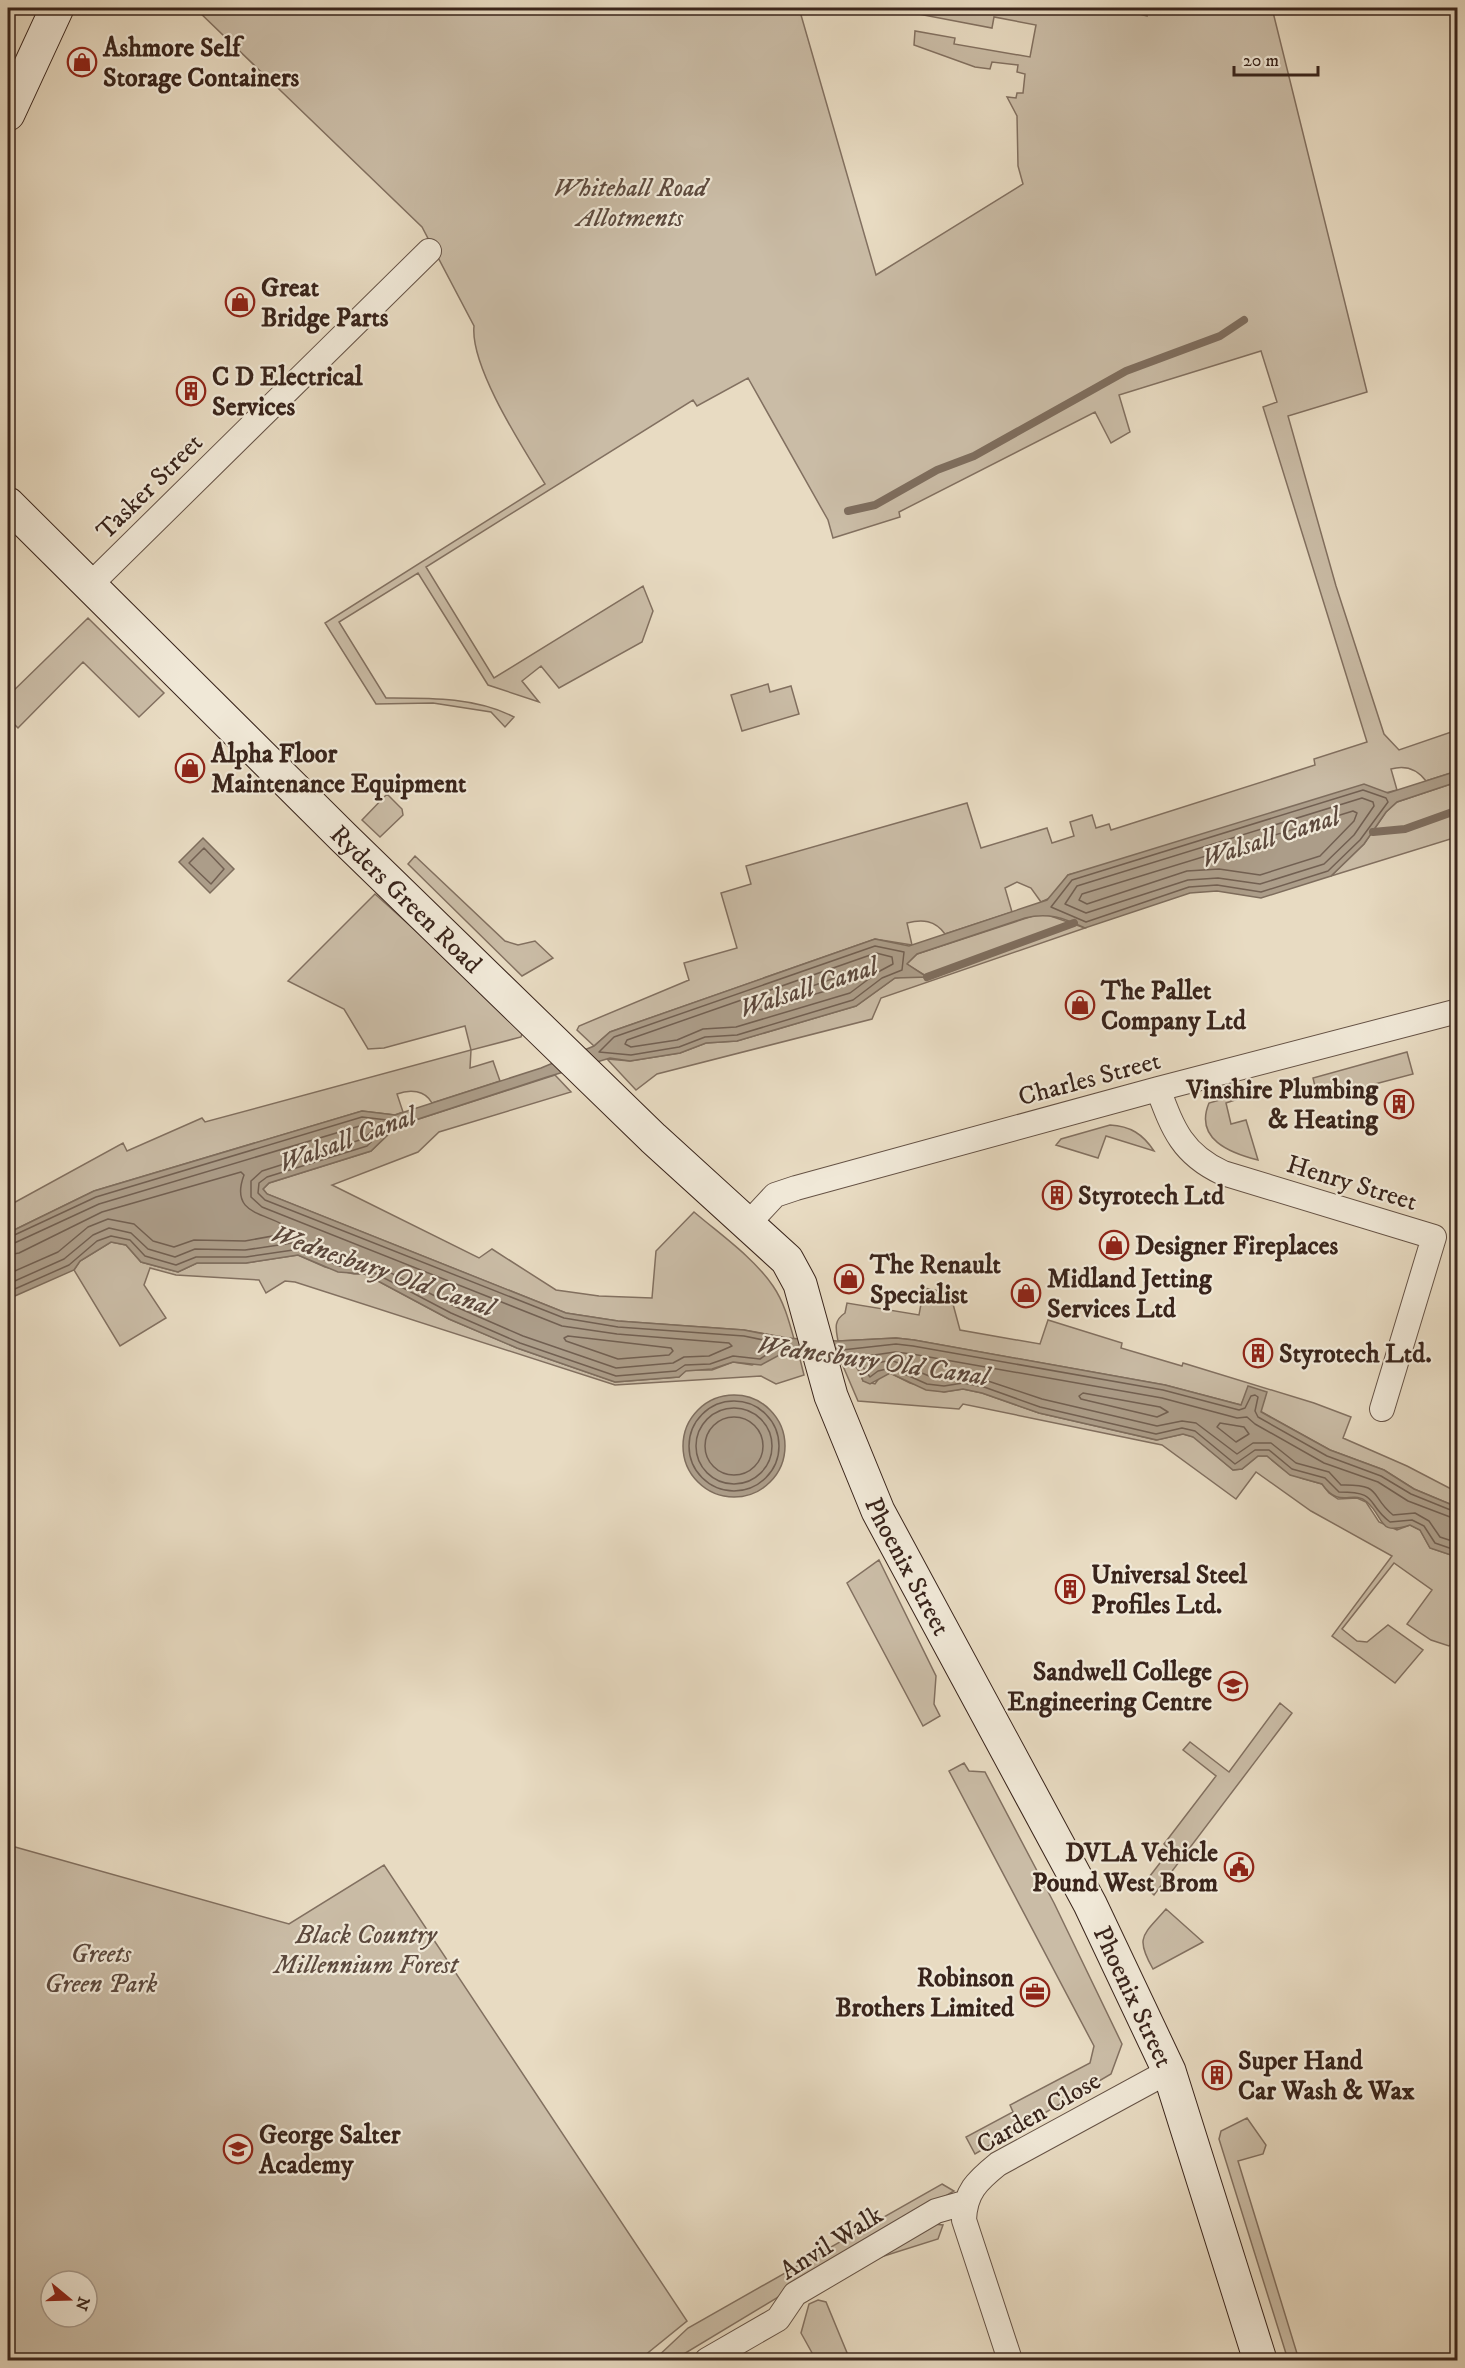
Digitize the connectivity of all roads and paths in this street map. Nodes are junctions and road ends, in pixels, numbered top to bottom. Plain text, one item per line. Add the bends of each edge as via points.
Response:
1 (57, 8) edge
2 (8, 114) edge
3 (429, 251) dead end
4 (8, 504) edge
5 (90, 585) junction
6 (1458, 1011) edge
7 (1158, 1089) junction
8 (748, 1224) junction
9 (1382, 1409) dead end
10 (1168, 2071) junction
11 (964, 2203) junction
12 (707, 2361) edge
13 (1010, 2361) edge
14 (1260, 2361) edge

1 - 2 main road
3 - 5 street, Tasker Street
4 - 5 main road, Ryders Green Road
5 - 8 main road, Ryders Green Road via 652,1138
6 - 7 street, Charles Street
7 - 8 street, Charles Street via 775,1195
7 - 9 street, Henry Street via 1179,1138 1204,1164 1434,1237
8 - 10 main road, Phoenix Street via 787,1260 800,1284 831,1396 878,1511 1090,1904
10 - 11 street, Carden Close via 998,2164 974,2184
10 - 14 main road, Phoenix Street
11 - 12 street, Anvil Walk via 936,2211 795,2294 778,2319
11 - 13 street via 964,2220

